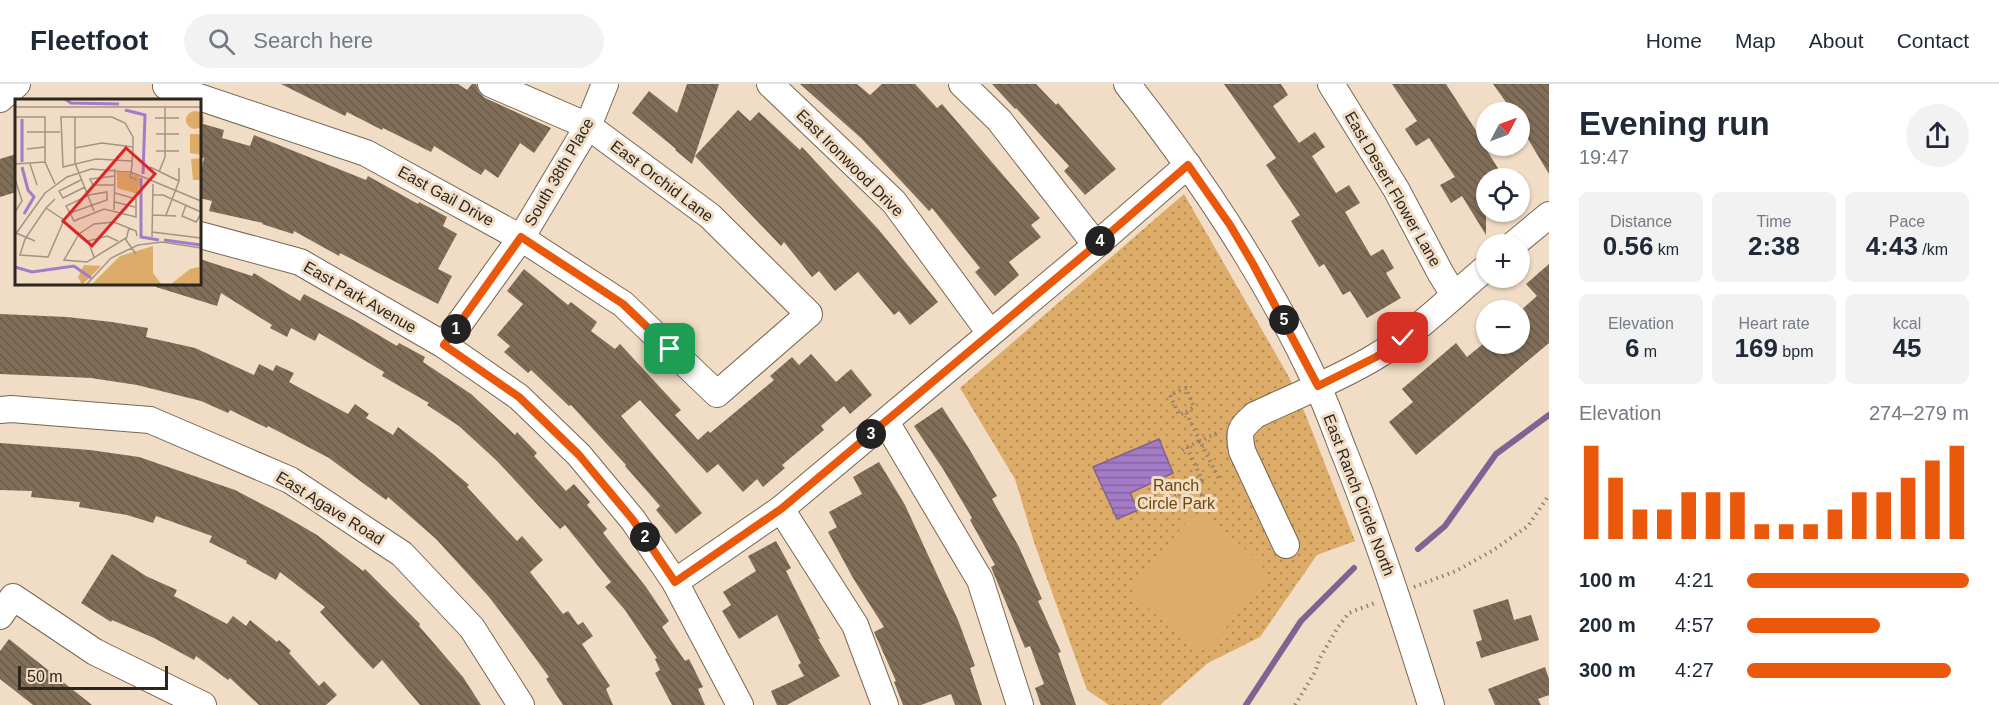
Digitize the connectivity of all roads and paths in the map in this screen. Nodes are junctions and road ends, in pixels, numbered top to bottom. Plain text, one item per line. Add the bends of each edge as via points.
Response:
1 (17, 84) edge
2 (491, 84) edge
3 (605, 84) edge
4 (770, 84) edge
5 (962, 84) edge
6 (1127, 84) edge
7 (1331, 84) edge
8 (164, 90) edge
9 (0, 99) edge
10 (193, 99) edge
11 (201, 102) edge
12 (588, 126) junction
13 (1188, 165) junction
14 (1549, 215) edge
15 (1526, 234) edge
16 (201, 235) edge
17 (521, 237) junction
18 (1096, 245) junction
19 (1476, 276) edge
20 (1454, 295) junction
21 (990, 333) junction
22 (444, 345) junction
23 (1318, 386) junction
24 (717, 394) joint
25 (0, 410) edge
26 (1186, 412) junction
27 (886, 422) junction
28 (1223, 430) dead end
29 (1200, 441) junction
30 (1187, 447) junction
31 (1182, 450) dead end
32 (1219, 479) dead end
33 (1192, 485) junction
34 (1196, 490) junction
35 (1209, 497) dead end
36 (781, 509) junction
37 (1286, 545) dead end
38 (675, 582) junction
39 (6, 606) edge
40 (203, 705) edge
41 (521, 705) edge
42 (740, 705) edge
43 (885, 705) edge
44 (1020, 705) edge
45 (1431, 705) edge

1 - 9 street
2 - 12 street, East Orchid Lane
3 - 12 street, South 38th Place
4 - 21 street, East Ironwood Drive via 894,202
5 - 18 street via 999,120
6 - 13 street, East Ranch Circle North
7 - 20 street, East Desert Flower Lane via 1396,189
8 - 10 street, East Gail Drive
11 - 17 street, East Gail Drive via 366,153
12 - 17 street, South 38th Place
12 - 24 street, East Orchid Lane via 710,216 809,314
13 - 18 street
13 - 23 street, East Ranch Circle North via 1253,264
14 - 15 street
16 - 22 street, East Park Avenue via 300,262
17 - 22 street, South 38th Place
17 - 24 street, East Gail Drive via 623,304
18 - 21 street
19 - 20 street
20 - 23 street via 1376,357
21 - 27 street
22 - 38 street, East Park Avenue via 519,397 579,455 633,520
23 - 37 street via 1255,415 1239,435 1242,451
23 - 45 street, East Ranch Circle North via 1396,592
25 - 41 street, East Agave Road via 150,420 290,480 402,554 472,628
26 - 26 path via 1179,415 1170,395 1186,388 1194,407
26 - 29 path
27 - 36 street
27 - 44 street via 980,580
28 - 29 path
29 - 30 path
29 - 32 path
30 - 31 path
30 - 33 path via 1202,480
33 - 34 path
33 - 34 path via 1173,495 1176,499
34 - 35 path
36 - 38 street
36 - 43 street via 855,625
38 - 42 street, East Park Avenue
39 - 40 street

